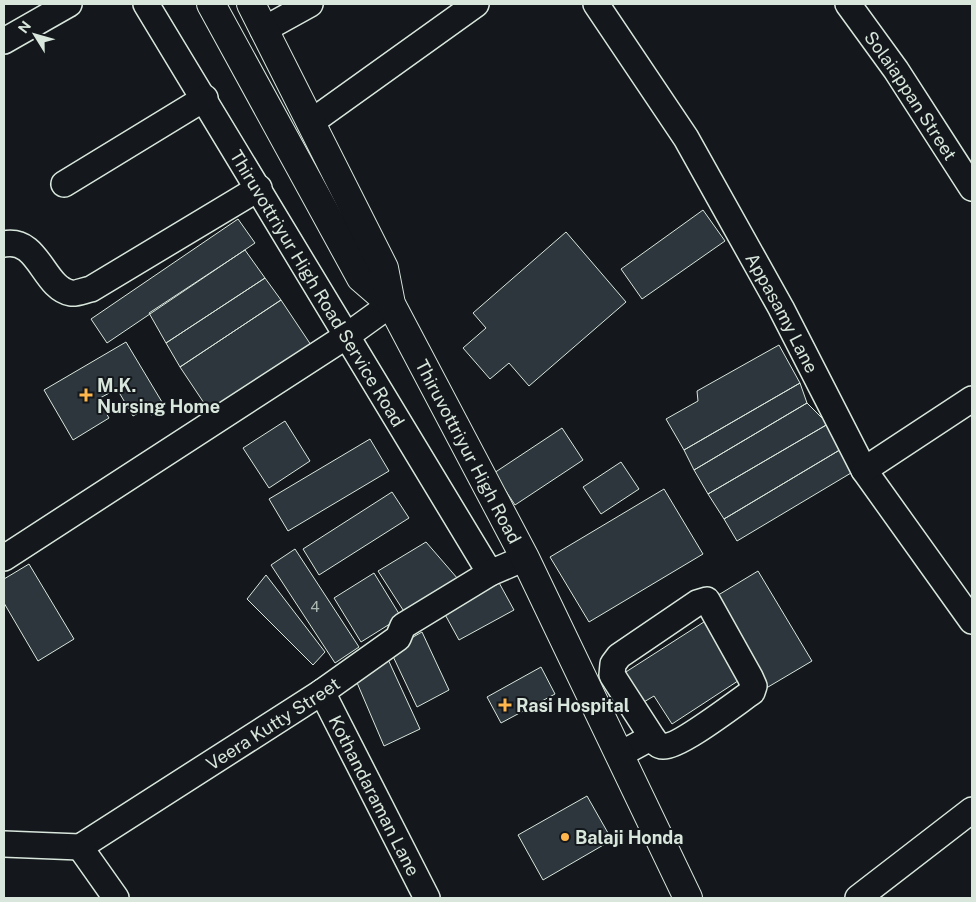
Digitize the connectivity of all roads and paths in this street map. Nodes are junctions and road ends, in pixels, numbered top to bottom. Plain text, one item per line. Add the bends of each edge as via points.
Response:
1 (69, 4) edge
2 (146, 4) edge
3 (211, 4) edge
4 (251, 4) edge
5 (310, 4) edge
6 (476, 4) edge
7 (596, 4) edge
8 (851, 5) edge
9 (264, 30) junction
10 (4, 41) edge
11 (205, 98) junction
12 (310, 123) junction
13 (64, 184) dead end
14 (259, 188) junction
15 (972, 188) edge
16 (4, 244) edge
17 (391, 304) junction
18 (348, 335) junction
19 (972, 399) edge
20 (864, 470) junction
21 (4, 558) edge
22 (525, 558) junction
23 (490, 573) junction
24 (972, 621) edge
25 (613, 664) junction
26 (583, 678) junction
27 (322, 692) junction
28 (652, 737) junction
29 (619, 755) junction
30 (972, 810) edge
31 (4, 844) edge
32 (80, 847) junction
33 (116, 898) edge
34 (427, 898) edge
35 (688, 898) edge
36 (858, 898) edge

1 - 10 street
2 - 11 street, Thiruvottriyur High Road Service Road
3 - 17 main road via 361,278
4 - 9 main road, Thiruvottriyur High Road
5 - 9 street
6 - 12 street
7 - 20 street, Appasamy Lane via 686,138 780,308
8 - 15 street, Solaiappan Street
9 - 12 main road, Thiruvottriyur High Road
11 - 13 street
11 - 14 street, Thiruvottriyur High Road Service Road
12 - 17 main road, Thiruvottriyur High Road via 384,268
14 - 16 street via 91,289 73,293 63,290 24,246 14,242
14 - 18 street, Thiruvottriyur High Road Service Road
17 - 18 street
17 - 22 main road, Thiruvottriyur High Road
18 - 21 street
18 - 23 street, Thiruvottriyur High Road Service Road
19 - 20 street
20 - 24 street, Appasamy Lane
22 - 23 street, Veera Kutty Street
22 - 26 main road, Thiruvottriyur High Road
23 - 27 street, Veera Kutty Street via 403,626 398,638
25 - 26 street
25 - 28 street via 612,675
25 - 28 street via 619,656 666,624 707,600 750,677 754,686 752,692 680,741 665,747 658,745
26 - 29 main road, Thiruvottriyur High Road
27 - 32 street, Veera Kutty Street
27 - 34 street, Kothandaraman Lane
28 - 29 street
29 - 35 main road, Thiruvottriyur High Road
30 - 36 street
31 - 32 street
32 - 33 street

